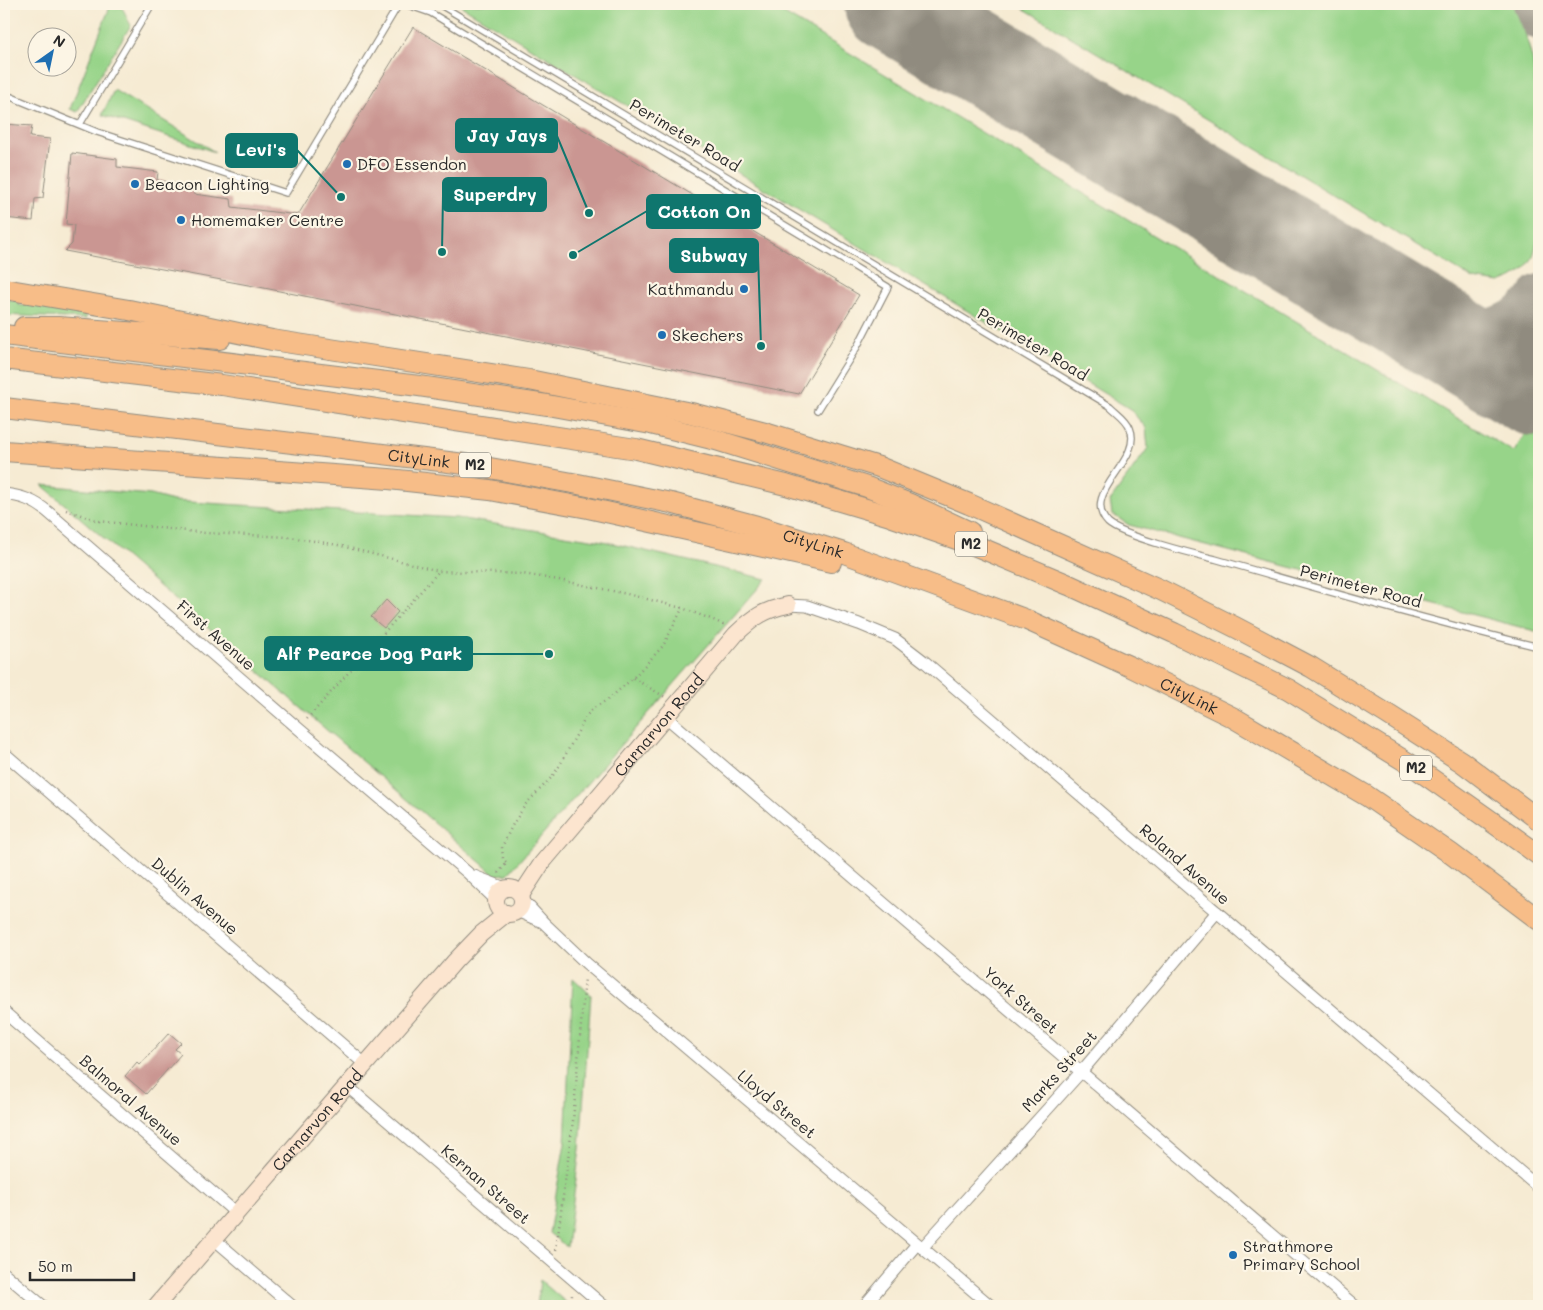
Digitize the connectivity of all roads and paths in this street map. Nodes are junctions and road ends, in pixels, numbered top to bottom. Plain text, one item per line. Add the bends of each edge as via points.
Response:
1 (151, 4) edge
2 (400, 4) edge
3 (405, 4) edge
4 (440, 4) edge
5 (4, 94) edge
6 (80, 124) junction
7 (4, 289) edge
8 (4, 327) edge
9 (4, 335) edge
10 (272, 340) junction
11 (4, 359) edge
12 (4, 408) edge
13 (818, 410) dead end
14 (4, 451) edge
15 (4, 494) edge
16 (48, 512) junction
17 (439, 571) junction
18 (933, 584) junction
19 (1069, 585) junction
20 (788, 605) joint
21 (682, 608) junction
22 (736, 634) junction
23 (1539, 647) edge
24 (633, 678) junction
25 (672, 711) junction
26 (299, 729) junction
27 (4, 753) edge
28 (1539, 820) edge
29 (1539, 855) edge
30 (468, 873) junction
31 (507, 898) junction
32 (1217, 912) junction
33 (1539, 920) edge
34 (586, 963) junction
35 (4, 1012) edge
36 (366, 1065) junction
37 (1081, 1072) junction
38 (347, 1086) junction
39 (1539, 1188) edge
40 (236, 1213) junction
41 (214, 1239) junction
42 (919, 1246) junction
43 (554, 1264) junction
44 (4, 1273) edge
45 (43, 1306) edge
46 (156, 1306) edge
47 (292, 1306) edge
48 (604, 1306) edge
49 (864, 1306) edge
50 (991, 1306) edge
51 (1355, 1306) edge

1 - 6 lane
2 - 6 lane via 286,193
3 - 13 lane via 431,13 888,287
4 - 23 lane, Perimeter Road via 1110,406 1130,426 1133,436 1128,453 1100,502 1101,511 1110,524 1131,534 1193,553
5 - 6 lane
7 - 10 highway via 129,310
8 - 10 highway via 58,327
9 - 19 highway via 419,386 651,424 867,487 960,527
10 - 28 highway via 528,380 691,413 878,467 1144,582 1244,631 1311,667 1462,762
11 - 19 highway, M2 via 222,385 636,450 786,485 890,516 974,545
12 - 18 highway, CityLink / M2 via 472,465 578,484 671,503 757,526
14 - 18 highway via 389,479 490,490 598,510
15 - 16 street, First Avenue via 30,499
16 - 17 path via 53,506 99,521 205,533 290,537 338,545
16 - 26 street, First Avenue
17 - 21 path via 523,574
17 - 26 path
18 - 33 highway, CityLink / M2 via 1027,620 1234,718 1367,796
19 - 29 highway, M2 via 1288,689 1413,766
20 - 22 street, Carnarvon Road via 769,609 751,619
20 - 32 street, Roland Avenue via 808,606 894,639
21 - 22 path via 716,621
21 - 24 path via 663,646
22 - 25 street, Carnarvon Road
24 - 25 path
24 - 31 path via 587,715 555,772 513,824 502,847 503,860 507,863
25 - 31 street, Carnarvon Road via 542,863
25 - 37 street, York Street
26 - 30 street, First Avenue
27 - 36 street, Dublin Avenue
30 - 31 street, First Avenue
30 - 31 street, First Avenue
31 - 34 street, Lloyd Street via 544,923
31 - 36 street, Carnarvon Road via 480,934
32 - 37 street, Marks Street
32 - 39 street, Roland Avenue
34 - 42 street, Lloyd Street
34 - 43 path via 573,1122
35 - 40 street, Balmoral Avenue
36 - 38 street, Carnarvon Road
37 - 42 street, Marks Street
37 - 51 street, York Street
38 - 40 street, Carnarvon Road
38 - 43 street, Kernan Street
40 - 41 street, Carnarvon Road
41 - 46 street, Carnarvon Road
41 - 47 street
42 - 49 street, Marks Street
42 - 50 street, Lloyd Street
43 - 48 street, Kernan Street
44 - 45 street

